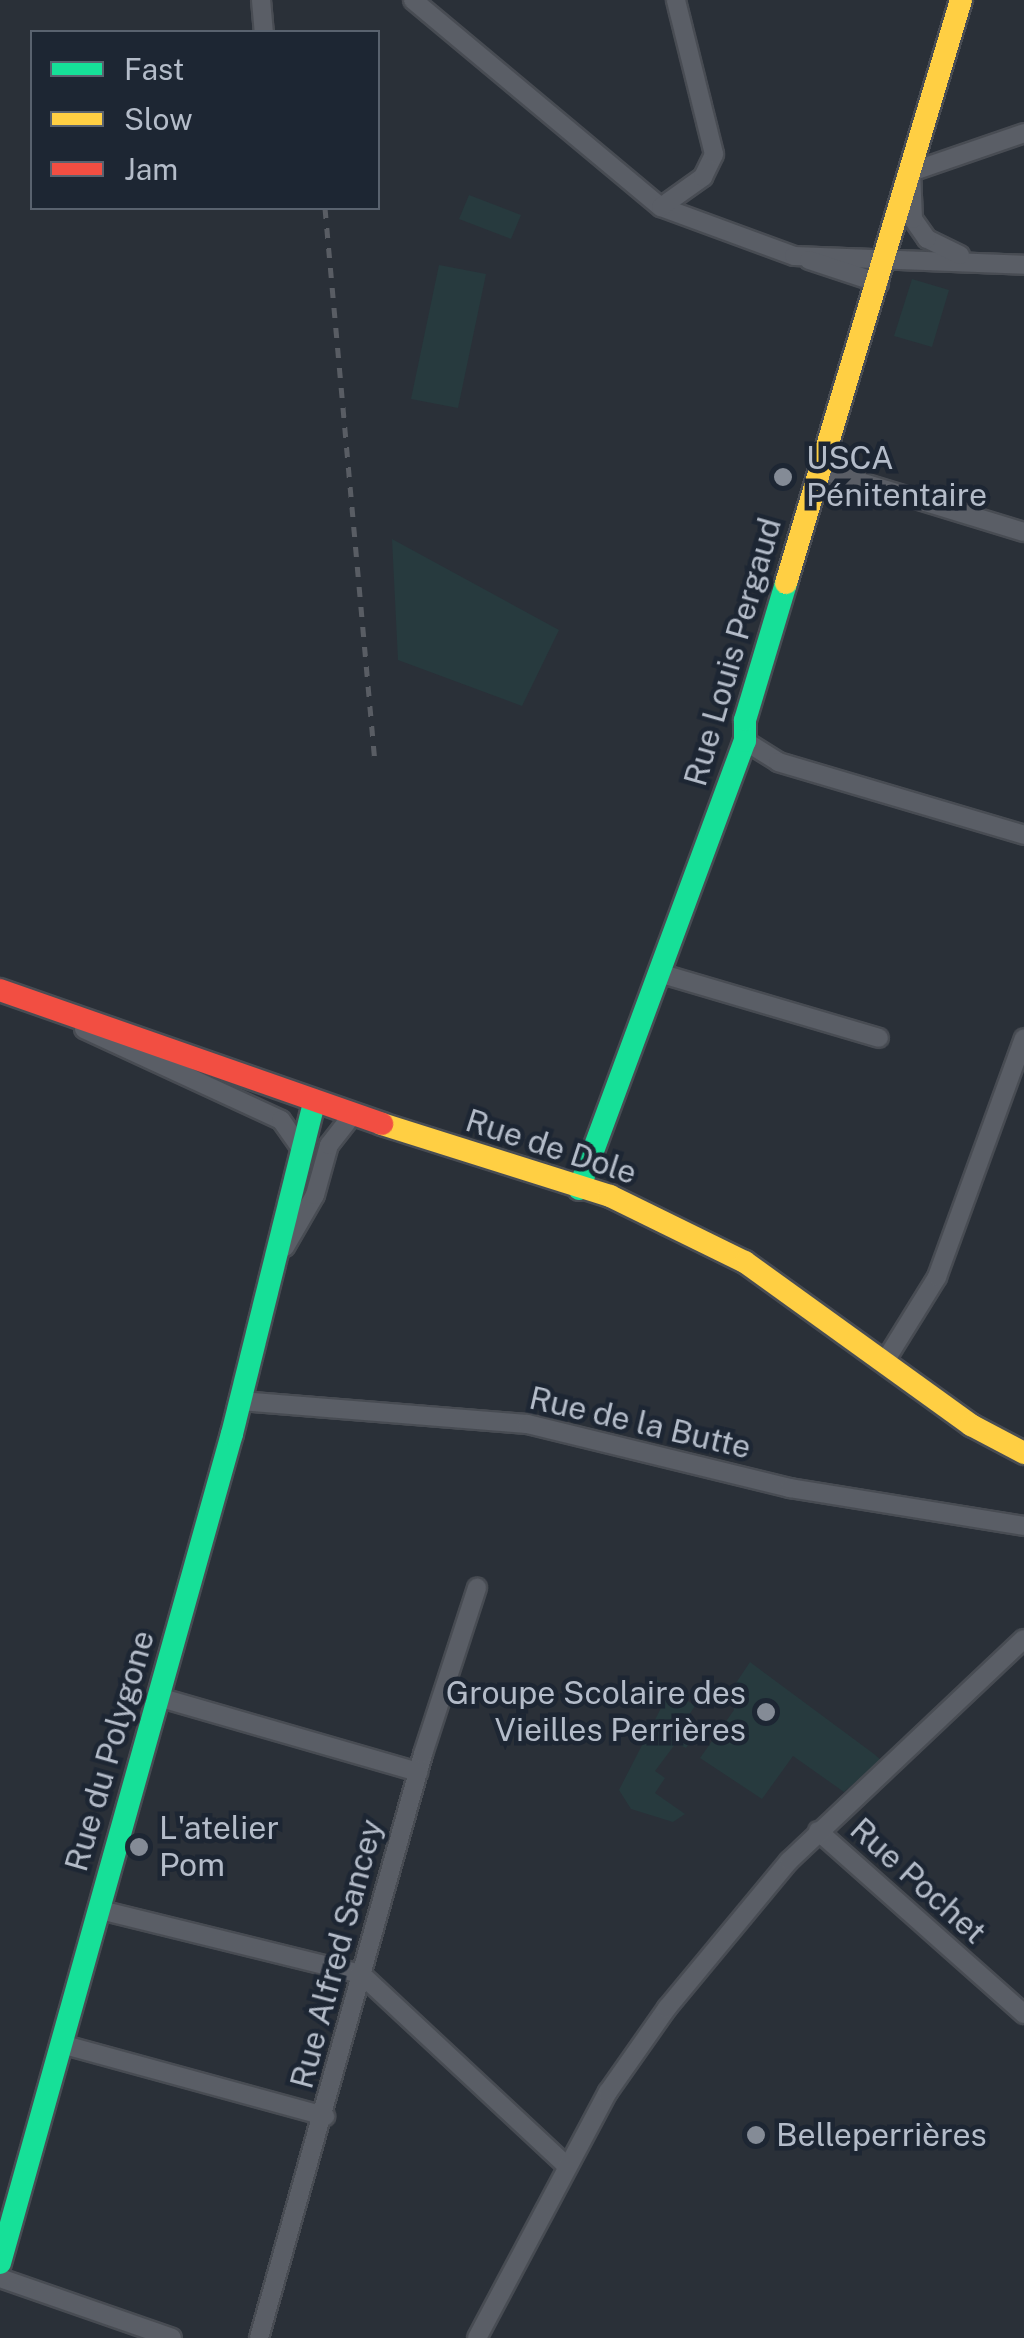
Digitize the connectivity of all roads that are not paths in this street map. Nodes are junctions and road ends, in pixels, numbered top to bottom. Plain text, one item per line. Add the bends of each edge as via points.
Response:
1 (261, 0) edge
2 (413, 0) edge
3 (676, 0) edge
4 (960, 0) edge
5 (264, 30) edge
6 (1024, 132) edge
7 (911, 172) junction
8 (661, 207) junction
9 (794, 256) junction
10 (887, 257) junction
11 (975, 260) junction
12 (1024, 265) edge
13 (879, 283) junction
14 (821, 470) junction
15 (1024, 532) edge
16 (745, 741) junction
17 (1024, 835) edge
18 (662, 974) junction
19 (6, 992) edge
20 (879, 1038) dead end
21 (1024, 1038) edge
22 (314, 1103) junction
23 (352, 1116) junction
24 (304, 1151) junction
25 (579, 1189) junction
26 (280, 1256) junction
27 (885, 1360) junction
28 (240, 1402) junction
29 (1024, 1454) edge
30 (1020, 1526) edge
31 (477, 1588) dead end
32 (1024, 1639) edge
33 (158, 1698) junction
34 (418, 1772) junction
35 (818, 1831) junction
36 (100, 1910) junction
37 (361, 1974) junction
38 (1024, 2014) edge
39 (61, 2044) junction
40 (325, 2116) junction
41 (567, 2166) junction
42 (0, 2263) edge
43 (0, 2278) edge
44 (172, 2338) edge
45 (259, 2338) edge
46 (477, 2338) edge

1 - 5 street
2 - 8 street
3 - 8 street via 714,154 703,177
4 - 7 street, Rue Louis Pergaud
6 - 7 street
7 - 10 street, Rue Louis Pergaud
7 - 11 street via 909,207 926,239
8 - 9 street
9 - 10 street
9 - 13 street
10 - 11 street
10 - 13 street, Rue Louis Pergaud
11 - 12 street
13 - 14 street, Rue Louis Pergaud
14 - 15 street
14 - 16 street, Rue Louis Pergaud via 745,720
16 - 17 street via 778,762
16 - 18 street, Rue Louis Pergaud
18 - 20 street
18 - 25 street, Rue Louis Pergaud
19 - 22 street, Rue de Dole via 277,1084
19 - 24 street, Rue de Dole via 281,1120
21 - 27 street via 936,1277
22 - 23 street, Rue de Dole
22 - 24 street, Rue du Polygone
23 - 25 street, Rue de Dole
23 - 26 street, Rue du Polygone via 329,1145 314,1194
24 - 26 street, Rue du Polygone
25 - 27 street, Rue de Dole via 610,1196 745,1262
26 - 28 street, Rue du Polygone
27 - 29 street, Rue de Dole via 970,1425
28 - 30 street, Rue de la Butte via 527,1424 790,1488
28 - 33 street, Rue du Polygone
31 - 34 street, Rue Alfred Sancey
32 - 35 street
33 - 34 street
33 - 36 street, Rue du Polygone
34 - 37 street, Rue Alfred Sancey
35 - 38 street, Rue Pochet
35 - 41 street via 667,2008
36 - 37 street
36 - 39 street, Rue du Polygone
37 - 40 street, Rue Alfred Sancey
37 - 41 street
39 - 40 street
39 - 42 street, Rue du Polygone
40 - 45 street, Rue Alfred Sancey
41 - 46 street
43 - 44 street

